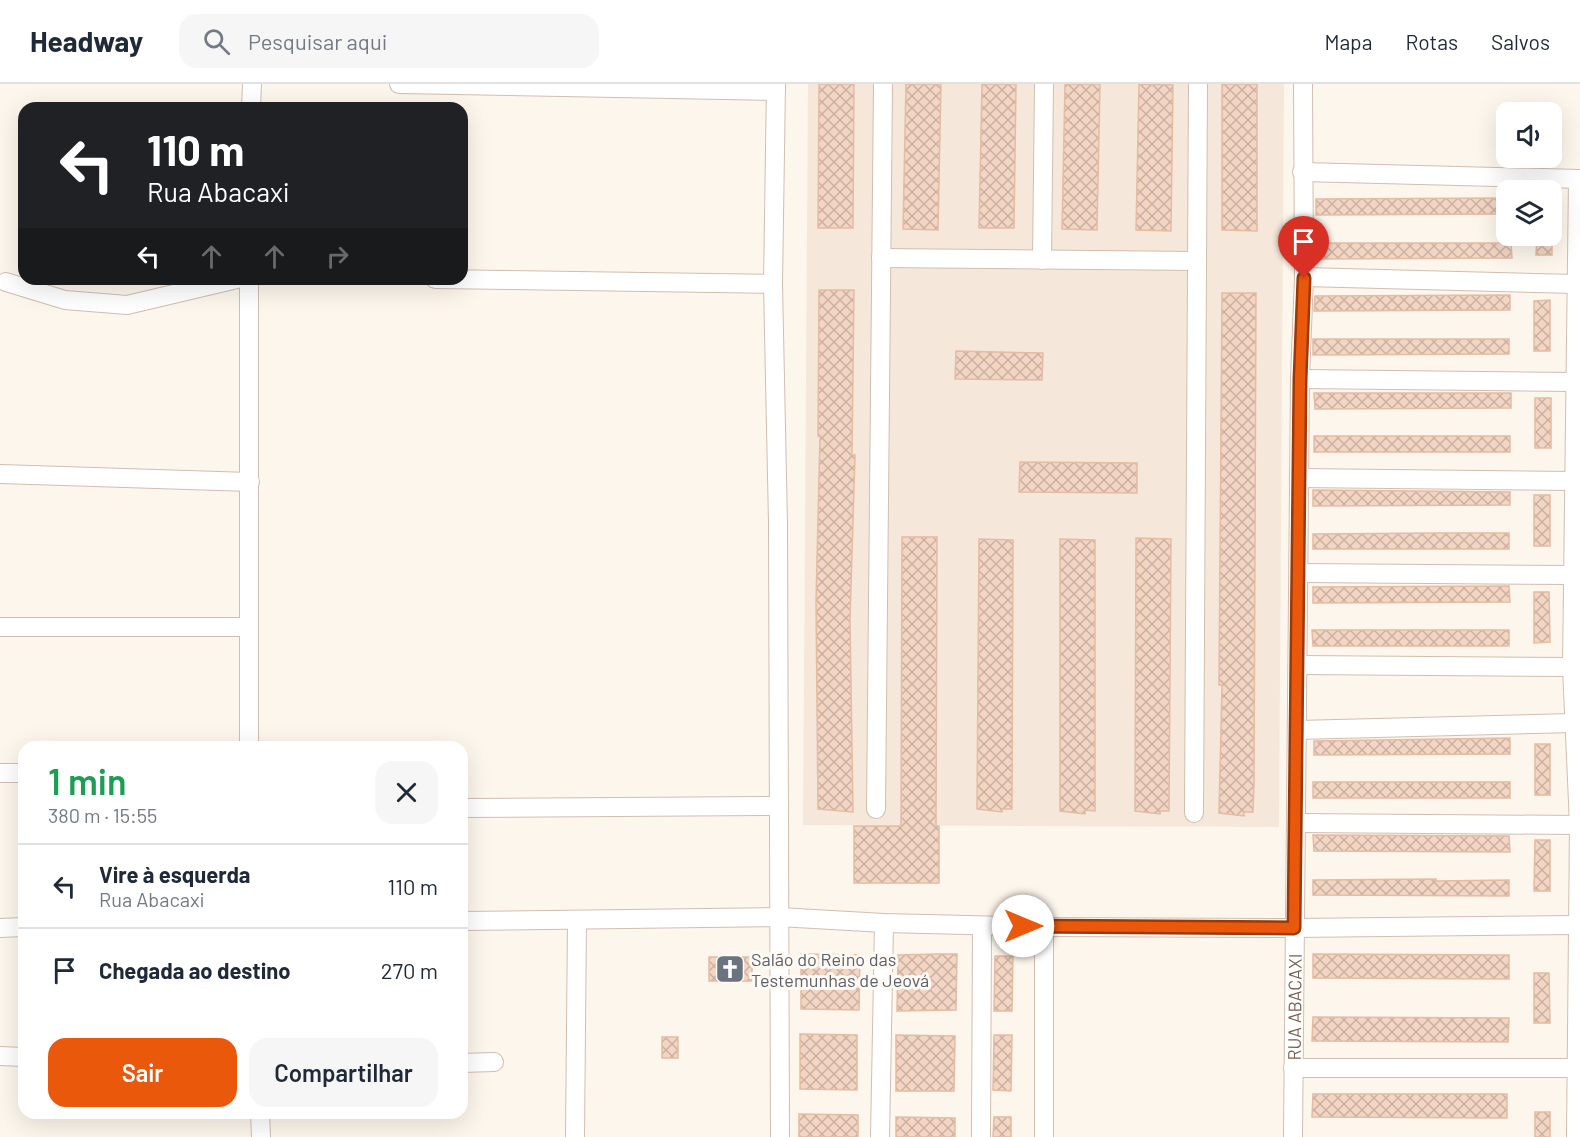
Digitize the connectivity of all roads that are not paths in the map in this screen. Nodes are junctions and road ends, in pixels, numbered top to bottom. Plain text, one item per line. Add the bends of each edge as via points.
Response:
1 (252, 84) edge
2 (399, 84) edge
3 (883, 84) edge
4 (1044, 84) edge
5 (1198, 84) edge
6 (1303, 84) edge
7 (776, 88) edge
8 (251, 102) edge
9 (1302, 172) junction
10 (1579, 179) edge
11 (881, 258) junction
12 (1042, 260) junction
13 (1197, 261) junction
14 (1304, 278) junction
15 (468, 279) edge
16 (18, 281) edge
17 (3, 282) edge
18 (773, 284) junction
19 (1577, 284) junction
20 (212, 285) edge
21 (249, 285) edge
22 (1300, 379) junction
23 (1575, 382) junction
24 (0, 474) edge
25 (1299, 478) junction
26 (1574, 481) junction
27 (250, 482) junction
28 (1300, 573) junction
29 (1573, 575) junction
30 (0, 627) edge
31 (249, 627) junction
32 (1298, 665) junction
33 (1572, 667) junction
34 (1573, 723) junction
35 (1297, 730) junction
36 (249, 741) edge
37 (18, 773) edge
38 (0, 774) edge
39 (1579, 784) edge
40 (779, 806) junction
41 (468, 808) edge
42 (876, 810) dead end
43 (1194, 813) dead end
44 (1296, 823) junction
45 (1579, 825) edge
46 (779, 916) junction
47 (577, 920) junction
48 (468, 921) edge
49 (884, 924) junction
50 (1578, 925) edge
51 (982, 926) junction
52 (18, 927) edge
53 (1044, 927) junction
54 (0, 928) edge
55 (1294, 928) junction
56 (0, 1056) edge
57 (18, 1057) edge
58 (494, 1062) dead end
59 (468, 1063) edge
60 (1293, 1068) junction
61 (1576, 1068) junction
62 (260, 1119) edge
63 (261, 1137) edge
64 (575, 1137) edge
65 (780, 1137) edge
66 (880, 1137) edge
67 (981, 1137) edge
68 (1044, 1137) edge
69 (1293, 1137) edge
70 (1576, 1137) edge

1 - 8 street
2 - 7 street
3 - 11 street
4 - 12 street
5 - 13 street
6 - 9 street, RUA ABACAXI
7 - 18 street
9 - 10 street
9 - 14 street, RUA ABACAXI
10 - 19 street
11 - 12 street
11 - 42 street
12 - 13 street
13 - 43 street
14 - 19 street
14 - 22 street, RUA ABACAXI
15 - 18 street
16 - 17 street
17 - 20 street via 64,300 127,305
18 - 40 street
19 - 23 street
21 - 27 street
22 - 23 street
22 - 25 street, RUA ABACAXI
23 - 26 street
24 - 27 street
25 - 26 street
25 - 28 street, RUA ABACAXI
26 - 29 street
27 - 31 street
28 - 29 street
28 - 32 street, RUA ABACAXI
29 - 33 street
30 - 31 street
31 - 36 street
32 - 33 street
32 - 35 street, RUA ABACAXI
33 - 34 street
34 - 35 street
34 - 39 street
35 - 44 street, RUA ABACAXI
37 - 38 street
39 - 45 street
40 - 41 street
40 - 46 street
44 - 45 street
44 - 55 street, RUA ABACAXI
45 - 50 street
46 - 47 street
46 - 49 street
46 - 65 street
47 - 48 street
47 - 64 street
49 - 51 street
49 - 66 street
50 - 55 street
50 - 61 street
51 - 53 street
51 - 67 street
52 - 54 street
53 - 55 street
53 - 68 street
55 - 60 street, RUA ABACAXI
56 - 57 street
58 - 59 street
60 - 61 street
60 - 69 street, RUA ABACAXI
61 - 70 street
62 - 63 street

